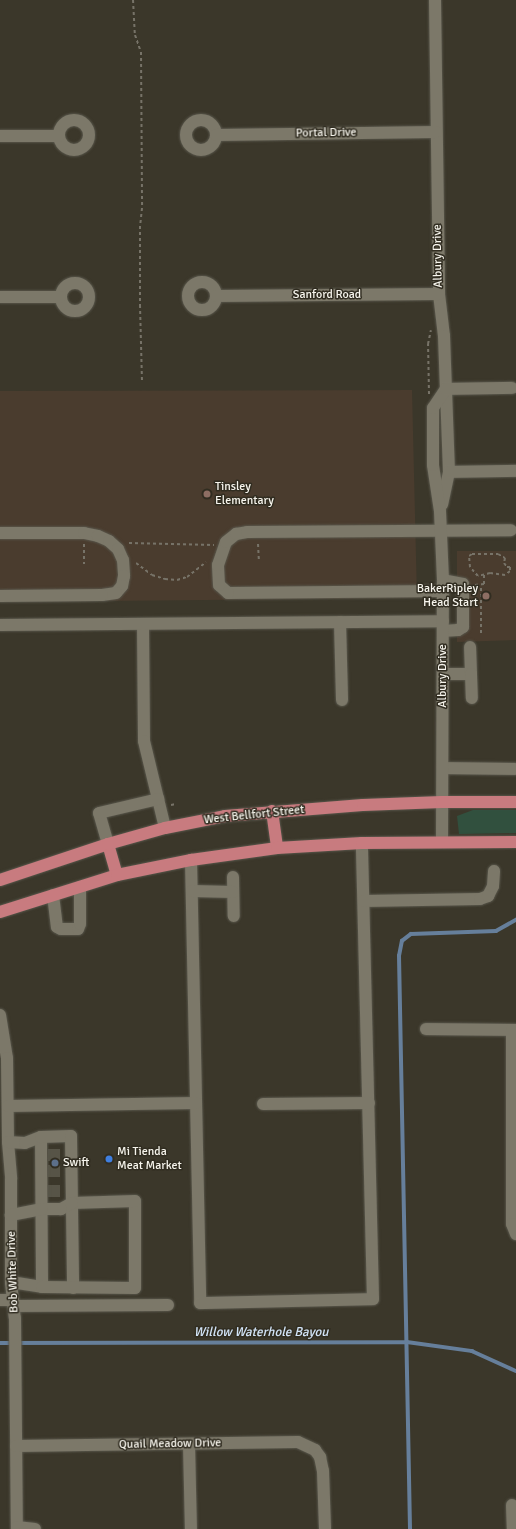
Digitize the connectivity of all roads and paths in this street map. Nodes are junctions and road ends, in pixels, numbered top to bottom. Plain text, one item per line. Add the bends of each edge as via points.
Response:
1 (133, 0) edge
2 (435, 0) edge
3 (436, 132) junction
4 (216, 135) dead end
5 (0, 136) edge
6 (59, 136) dead end
7 (439, 294) junction
8 (216, 296) dead end
9 (0, 297) edge
10 (60, 297) dead end
11 (433, 322) dead end
12 (142, 380) dead end
13 (446, 388) junction
14 (512, 388) dead end
15 (432, 408) junction
16 (516, 471) edge
17 (449, 472) junction
18 (440, 511) junction
19 (440, 529) junction
20 (510, 530) dead end
21 (0, 534) edge
22 (129, 543) dead end
23 (258, 544) dead end
24 (84, 545) dead end
25 (215, 545) dead end
26 (208, 561) dead end
27 (258, 561) dead end
28 (136, 563) dead end
29 (84, 564) dead end
30 (484, 575) junction
31 (463, 584) junction
32 (481, 585) junction
33 (443, 586) junction
34 (0, 596) edge
35 (340, 622) junction
36 (143, 624) junction
37 (0, 625) edge
38 (443, 626) junction
39 (481, 633) dead end
40 (470, 647) dead end
41 (443, 674) junction
42 (471, 674) junction
43 (472, 698) dead end
44 (342, 700) dead end
45 (443, 768) junction
46 (515, 769) edge
47 (158, 799) junction
48 (442, 802) junction
49 (516, 802) edge
50 (272, 811) junction
51 (165, 828) junction
52 (442, 841) junction
53 (516, 842) edge
54 (362, 843) junction
55 (108, 844) junction
56 (277, 848) junction
57 (191, 860) junction
58 (494, 871) dead end
59 (117, 875) junction
60 (233, 877) dead end
61 (0, 880) edge
62 (80, 887) junction
63 (192, 891) junction
64 (233, 892) junction
65 (53, 895) junction
66 (364, 901) junction
67 (0, 912) edge
68 (234, 916) dead end
69 (0, 1016) edge
70 (426, 1029) dead end
71 (514, 1030) edge
72 (4, 1092) edge
73 (196, 1102) junction
74 (369, 1103) junction
75 (263, 1104) dead end
76 (8, 1106) junction
77 (41, 1137) junction
78 (8, 1142) junction
79 (6, 1179) edge
80 (68, 1194) junction
81 (42, 1209) junction
82 (11, 1215) junction
83 (516, 1234) edge
84 (11, 1282) junction
85 (42, 1287) junction
86 (73, 1288) junction
87 (0, 1300) edge
88 (168, 1305) dead end
89 (14, 1308) junction
90 (189, 1444) junction
91 (16, 1446) junction
92 (512, 1505) dead end
93 (17, 1528) edge
94 (35, 1529) edge
95 (191, 1529) edge
96 (325, 1529) edge
97 (513, 1529) edge

1 - 12 path via 135,35 141,52
2 - 3 street, Albury Drive
3 - 4 street, Portal Drive
3 - 7 street, Albury Drive
5 - 6 street
7 - 8 street, Sanford Road
7 - 13 street, Albury Drive
9 - 10 street
11 - 15 path via 428,344 429,403
13 - 14 street
13 - 15 street
13 - 17 street, Albury Drive
15 - 18 street, Albury Drive via 433,465
16 - 17 street
17 - 18 street, Albury Drive
18 - 19 street, Albury Drive
19 - 20 street
19 - 33 street, Albury Drive
19 - 33 street via 258,530 236,534 226,542 221,551 218,576 219,585 228,592
21 - 34 street via 84,533 109,541 118,549 123,560 122,586 116,593
22 - 25 path
23 - 27 path
24 - 29 path
26 - 28 path via 187,577 177,580 152,576
30 - 30 path via 478,576 470,567 469,556 498,554 505,558 504,563 510,567 508,574 505,575
30 - 32 path via 484,584
31 - 32 path
31 - 33 street
31 - 38 street via 463,627 458,630
32 - 39 path
33 - 38 street, Albury Drive
35 - 36 street
35 - 38 street
35 - 44 street
36 - 37 street
36 - 47 street via 144,741
38 - 41 street, Albury Drive
40 - 42 street
41 - 42 street
41 - 45 street, Albury Drive
42 - 43 street
45 - 46 street
45 - 48 street, Albury Drive
47 - 51 street
47 - 55 street via 99,813
48 - 49 main road, West Bellfort Street
48 - 50 main road, West Bellfort Street
48 - 52 street, Albury Drive
50 - 51 main road, West Bellfort Street via 224,816
50 - 56 main road
51 - 55 main road, West Bellfort Street
52 - 53 main road
52 - 54 main road
54 - 56 main road
54 - 66 street
55 - 59 main road
55 - 61 main road, West Bellfort Street
56 - 57 main road
57 - 59 main road
57 - 63 street
58 - 66 street via 493,886 488,896 480,899
59 - 62 main road
60 - 64 street
62 - 65 main road
62 - 65 street via 78,929 57,927
63 - 64 street
63 - 73 street
64 - 68 street
65 - 67 main road
66 - 74 street
69 - 72 street, Bob White Drive via 7,1058
70 - 71 street
71 - 83 street via 512,1224
72 - 76 street, Bob White Drive
73 - 74 street via 200,1303 373,1299
73 - 76 street
74 - 75 street
76 - 78 street, Bob White Drive
77 - 78 street via 25,1143
77 - 80 street via 71,1136 67,1155
77 - 81 street via 45,1155
78 - 79 street, Bob White Drive
79 - 82 street, Bob White Drive
80 - 81 street via 61,1209
80 - 86 street
80 - 86 street via 135,1201 135,1288
81 - 82 street
81 - 85 street
82 - 84 street, Bob White Drive
84 - 85 street
84 - 89 street, Bob White Drive
85 - 86 street
87 - 89 street
88 - 89 street
89 - 91 street, Bob White Drive
90 - 91 street, Quail Meadow Drive
90 - 95 street
90 - 96 street, Quail Meadow Drive via 298,1442 315,1450 324,1471
91 - 93 street, Bob White Drive
92 - 97 street
93 - 94 street

